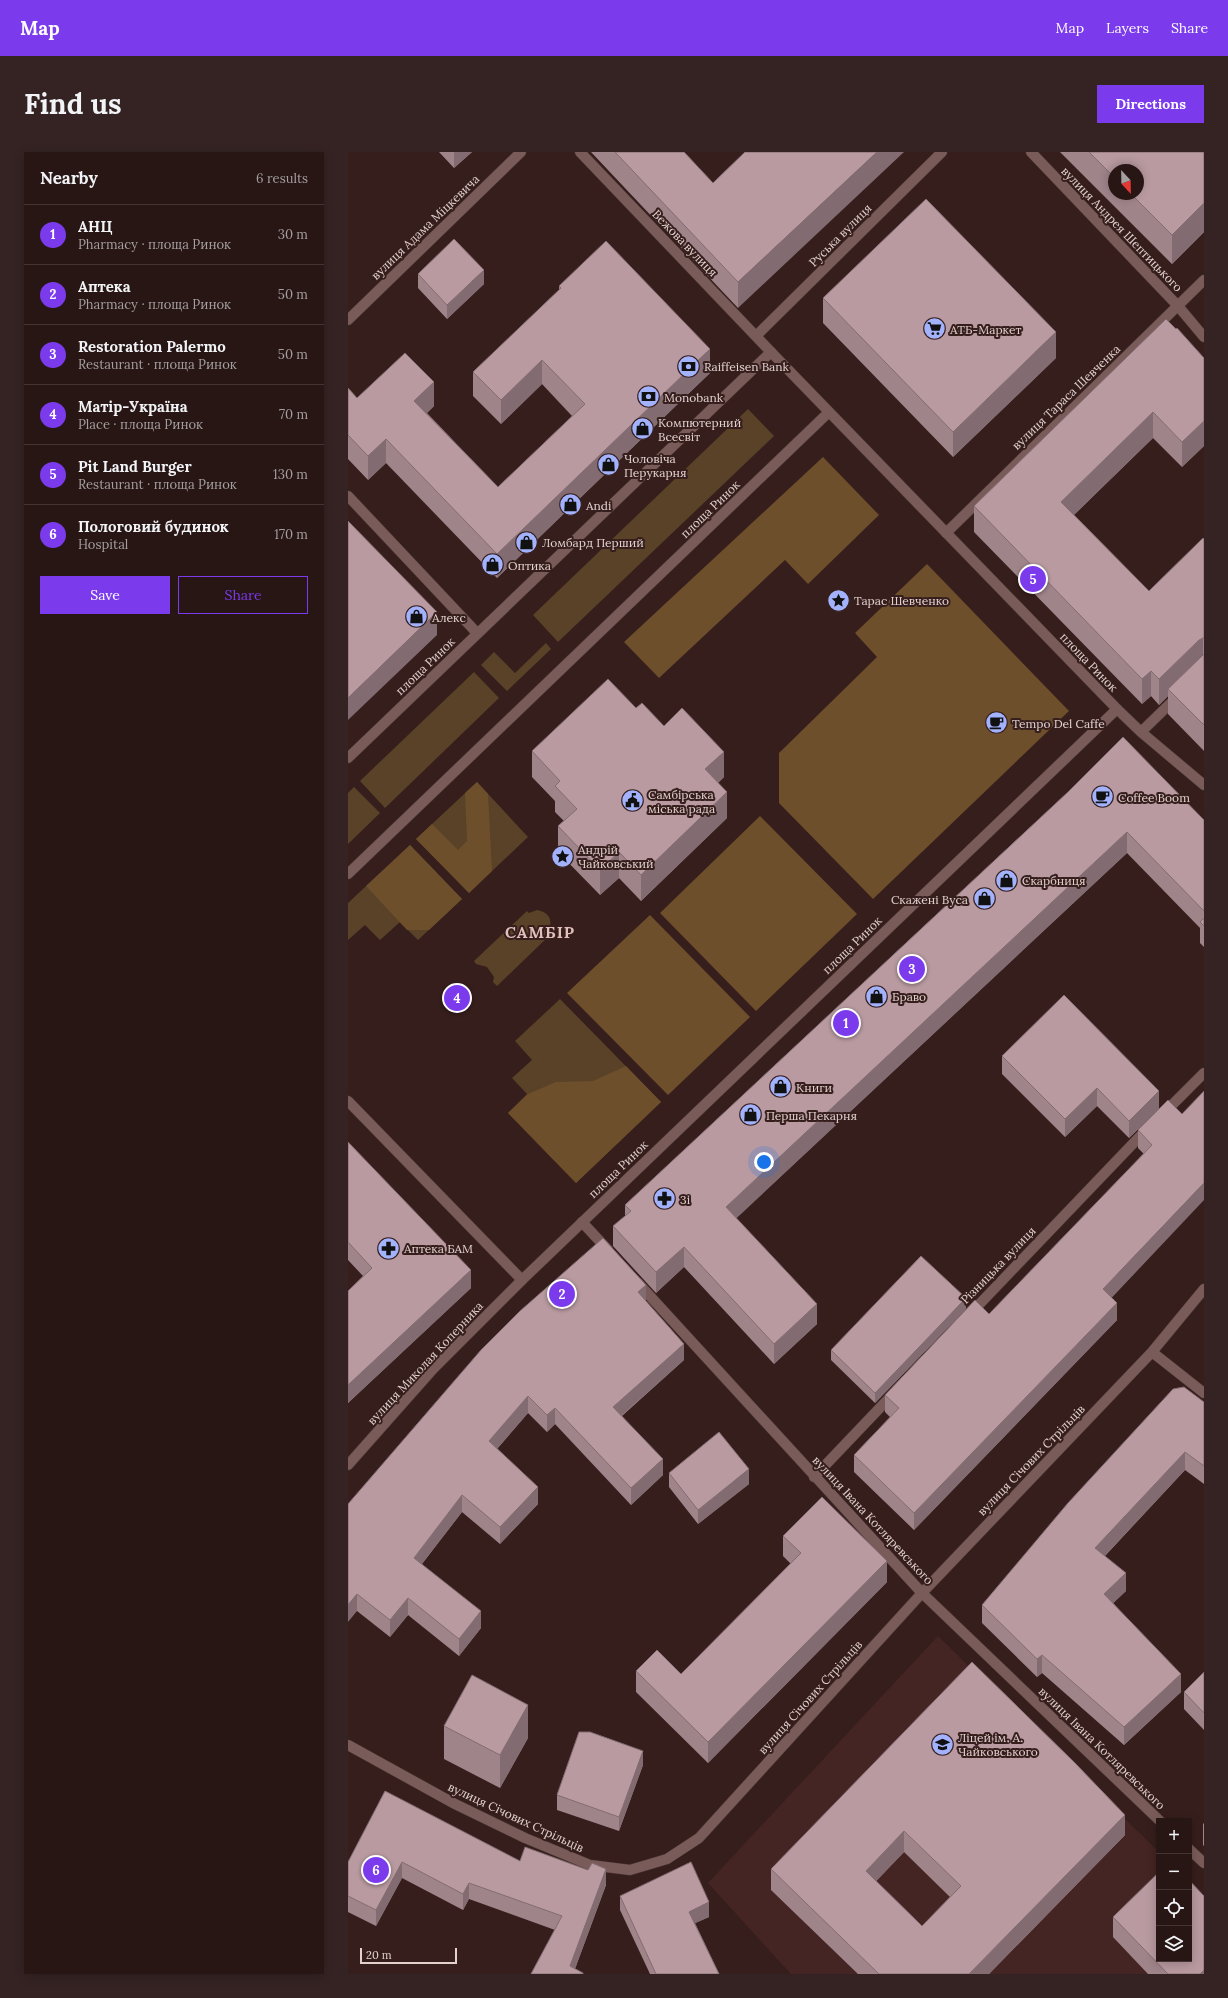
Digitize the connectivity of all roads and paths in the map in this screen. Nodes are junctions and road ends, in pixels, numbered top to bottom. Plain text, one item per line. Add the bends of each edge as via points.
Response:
1 (521, 152) edge
2 (580, 152) edge
3 (942, 152) edge
4 (1032, 152) edge
5 (1204, 280) edge
6 (1178, 306) junction
7 (348, 320) edge
8 (756, 336) junction
9 (1204, 337) edge
10 (770, 352) junction
11 (829, 412) junction
12 (348, 496) edge
13 (946, 533) junction
14 (478, 633) junction
15 (1183, 691) edge
16 (1117, 709) junction
17 (1141, 732) junction
18 (348, 758) edge
19 (1204, 785) edge
20 (348, 874) edge
21 (1204, 1073) edge
22 (348, 1101) edge
23 (582, 1222) junction
24 (614, 1256) edge
25 (630, 1274) edge
26 (522, 1280) junction
27 (1204, 1289) edge
28 (963, 1320) edge
29 (1152, 1352) junction
30 (902, 1384) edge
31 (1204, 1393) edge
32 (348, 1465) edge
33 (814, 1477) junction
34 (922, 1593) junction
35 (348, 1745) edge
36 (1157, 1818) edge
37 (1192, 1852) edge
38 (1204, 1863) edge

1 - 7 street, вулиця Адама Міцкевича
2 - 8 street, Вежова вулиця
3 - 8 street, Руська вулиця
4 - 6 street, вулиця Андрея Шептицького
5 - 6 street, вулиця Тараса Шевченка
6 - 9 street, вулиця Андрея Шептицького
6 - 13 street, вулиця Тараса Шевченка
8 - 10 street, Вежова вулиця
10 - 11 street, площа Ринок
10 - 14 street, площа Ринок
11 - 13 street, площа Ринок
11 - 20 street, площа Ринок
12 - 14 street
13 - 16 street, площа Ринок
14 - 18 street, площа Ринок
15 - 17 street
16 - 17 street
16 - 23 street, площа Ринок
17 - 19 street
21 - 28 street, Різницька вулиця via 1123,1153
22 - 26 street
23 - 24 street
23 - 26 street, площа Ринок
25 - 33 street, вулиця Івана Котляревського
26 - 32 street, вулиця Миколая Коперника via 433,1369
27 - 29 street, вулиця Січових Стрільців
29 - 31 street
29 - 34 street, вулиця Січових Стрільців
30 - 33 street
33 - 34 street, вулиця Івана Котляревського
34 - 35 street, вулиця Січових Стрільців via 699,1838 667,1859 630,1870 590,1865 525,1838 455,1804
34 - 36 street, вулиця Івана Котляревського
37 - 38 street

